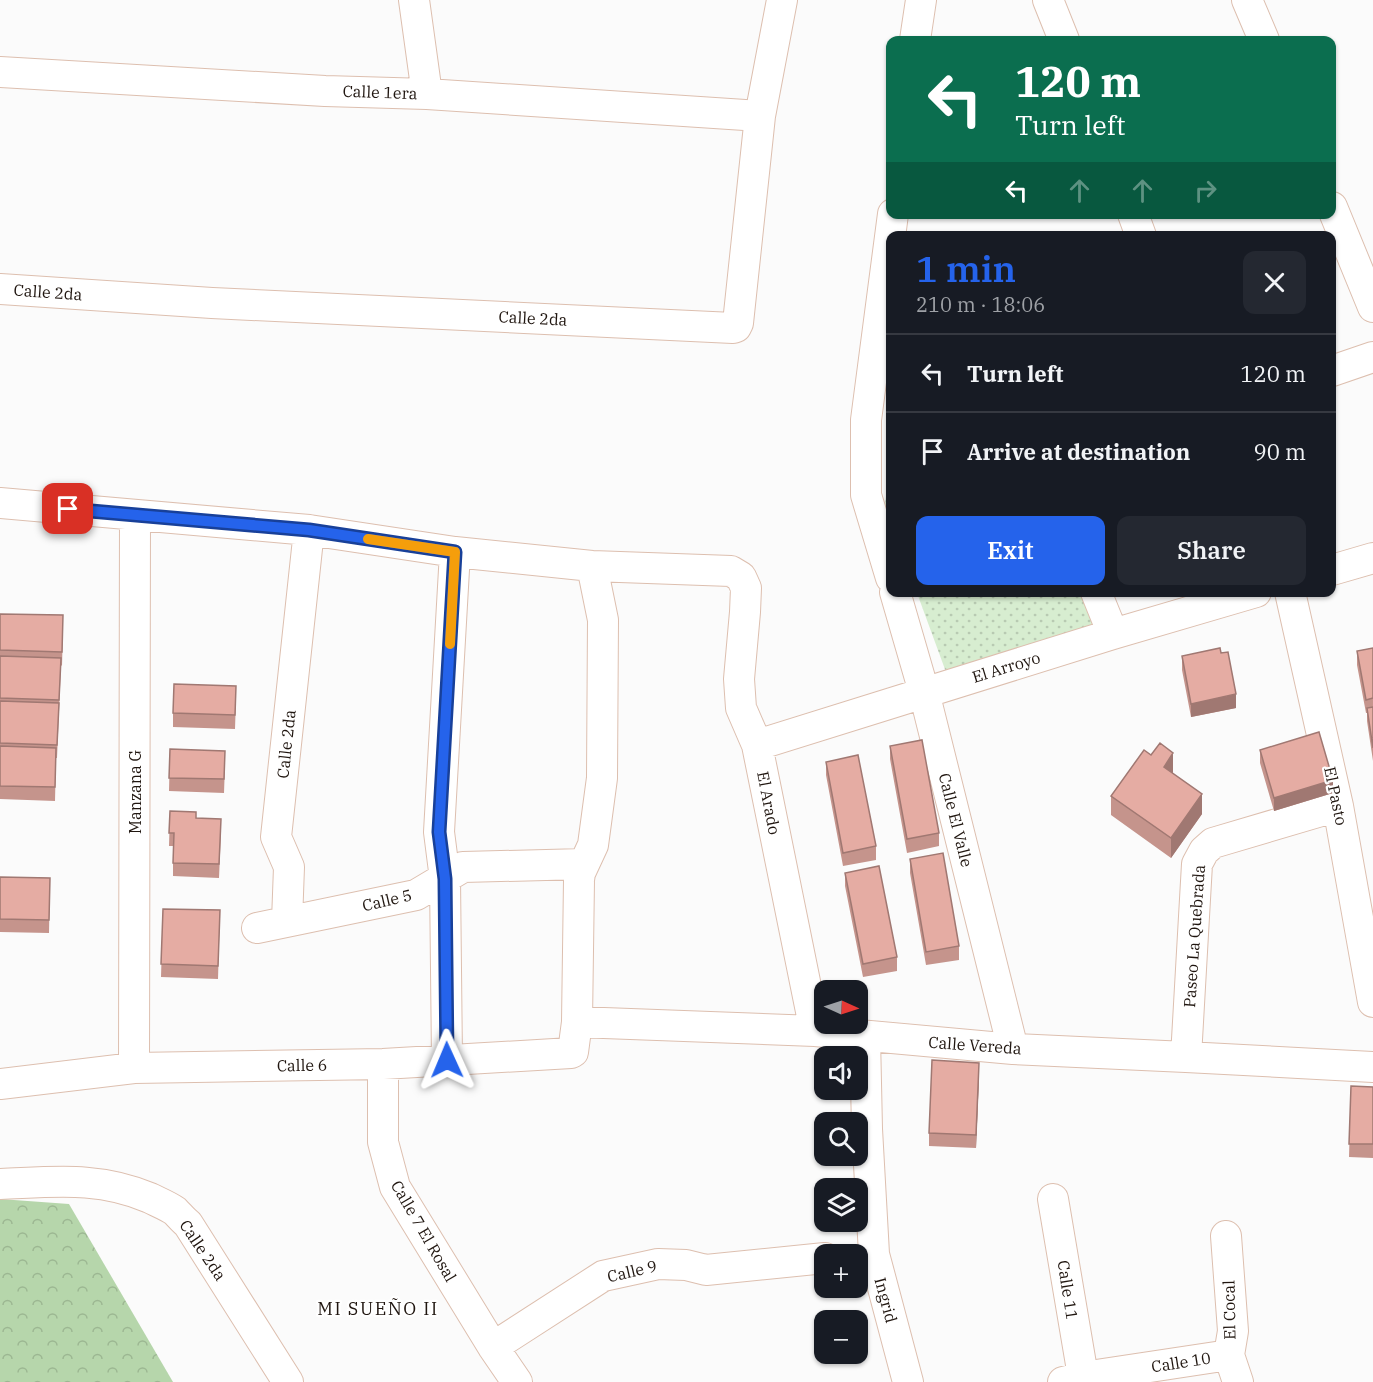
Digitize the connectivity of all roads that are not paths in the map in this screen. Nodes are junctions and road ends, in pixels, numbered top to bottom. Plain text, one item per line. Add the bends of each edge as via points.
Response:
1 (414, 0) edge
2 (782, 0) edge
3 (921, 0) edge
4 (1048, 0) edge
5 (1247, 0) edge
6 (916, 36) edge
7 (1062, 36) edge
8 (1262, 36) edge
9 (0, 72) edge
10 (427, 94) junction
11 (760, 116) junction
12 (1336, 217) edge
13 (886, 288) edge
14 (0, 289) edge
15 (1373, 307) edge
16 (1373, 357) edge
17 (1336, 370) edge
18 (0, 503) edge
19 (135, 515) junction
20 (309, 530) junction
21 (455, 552) junction
22 (1373, 558) edge
23 (886, 561) edge
24 (592, 567) junction
25 (1336, 569) edge
26 (896, 597) edge
27 (1098, 597) edge
28 (1239, 597) edge
29 (1291, 597) edge
30 (1113, 634) junction
31 (924, 692) junction
32 (757, 745) junction
33 (1338, 806) junction
34 (584, 864) junction
35 (445, 879) junction
36 (287, 921) junction
37 (257, 927) dead end
38 (1373, 1002) edge
39 (577, 1022) junction
40 (814, 1031) joint
41 (840, 1034) edge
42 (865, 1037) junction
43 (1013, 1049) junction
44 (1186, 1057) junction
45 (447, 1060) junction
46 (383, 1064) junction
47 (1373, 1067) edge
48 (134, 1068) junction
49 (0, 1084) edge
50 (0, 1184) edge
51 (1053, 1199) dead end
52 (1226, 1236) dead end
53 (866, 1244) edge
54 (814, 1259) edge
55 (868, 1261) edge
56 (493, 1347) junction
57 (1233, 1368) edge
58 (1076, 1380) edge
59 (288, 1382) edge
60 (516, 1382) edge
61 (908, 1382) edge

1 - 10 street
2 - 11 street, Calle 2da
3 - 6 street
4 - 7 street
5 - 8 street
9 - 10 street, Calle 1era
10 - 11 street, Calle 1era
11 - 14 street, Calle 2da via 738,323 733,328
12 - 15 street
13 - 23 street via 866,420 866,495
16 - 17 street
18 - 19 street
19 - 20 street
19 - 48 street, Manzana G
20 - 21 street
20 - 36 street, Calle 2da via 276,837 289,867
21 - 24 street
21 - 35 street via 439,832
22 - 25 street
24 - 32 street, El Arado via 731,571 741,577 746,588 739,679 741,708
24 - 34 street via 603,620 602,778 593,845
26 - 31 street, Calle El Valle
27 - 30 street
28 - 30 street, El Arroyo
29 - 33 street, El Pasto
30 - 31 street, El Arroyo
31 - 32 street, El Arroyo
31 - 43 street, Calle El Valle
32 - 40 street, El Arado
33 - 38 street, El Pasto
33 - 44 street, Paseo La Quebrada via 1213,843 1204,851 1197,864
34 - 35 street, Calle 5 via 464,867
34 - 39 street via 579,880
35 - 36 street, Calle 5 via 416,895
35 - 45 street
36 - 37 street, Calle 5
39 - 40 street, Calle Vereda
39 - 45 street, Calle 6 via 571,1053
41 - 42 street, Calle Vereda
42 - 43 street, Calle Vereda
42 - 53 street, Ingrid
43 - 44 street, Calle Vereda
44 - 47 street, Calle Vereda
45 - 46 street, Calle 6
46 - 48 street, Calle 6
46 - 56 street, Calle 7 El Rosal via 383,1142 395,1186
48 - 49 street, Calle 6
50 - 59 street, Calle 2da via 98,1183 140,1194 174,1211 188,1224
51 - 58 street, Calle 11
52 - 57 street, El Cocal
54 - 56 street, Calle 9 via 706,1270 658,1264 603,1276
55 - 61 street, Ingrid
56 - 60 street, Calle 7 El Rosal
57 - 58 street, Calle 10

